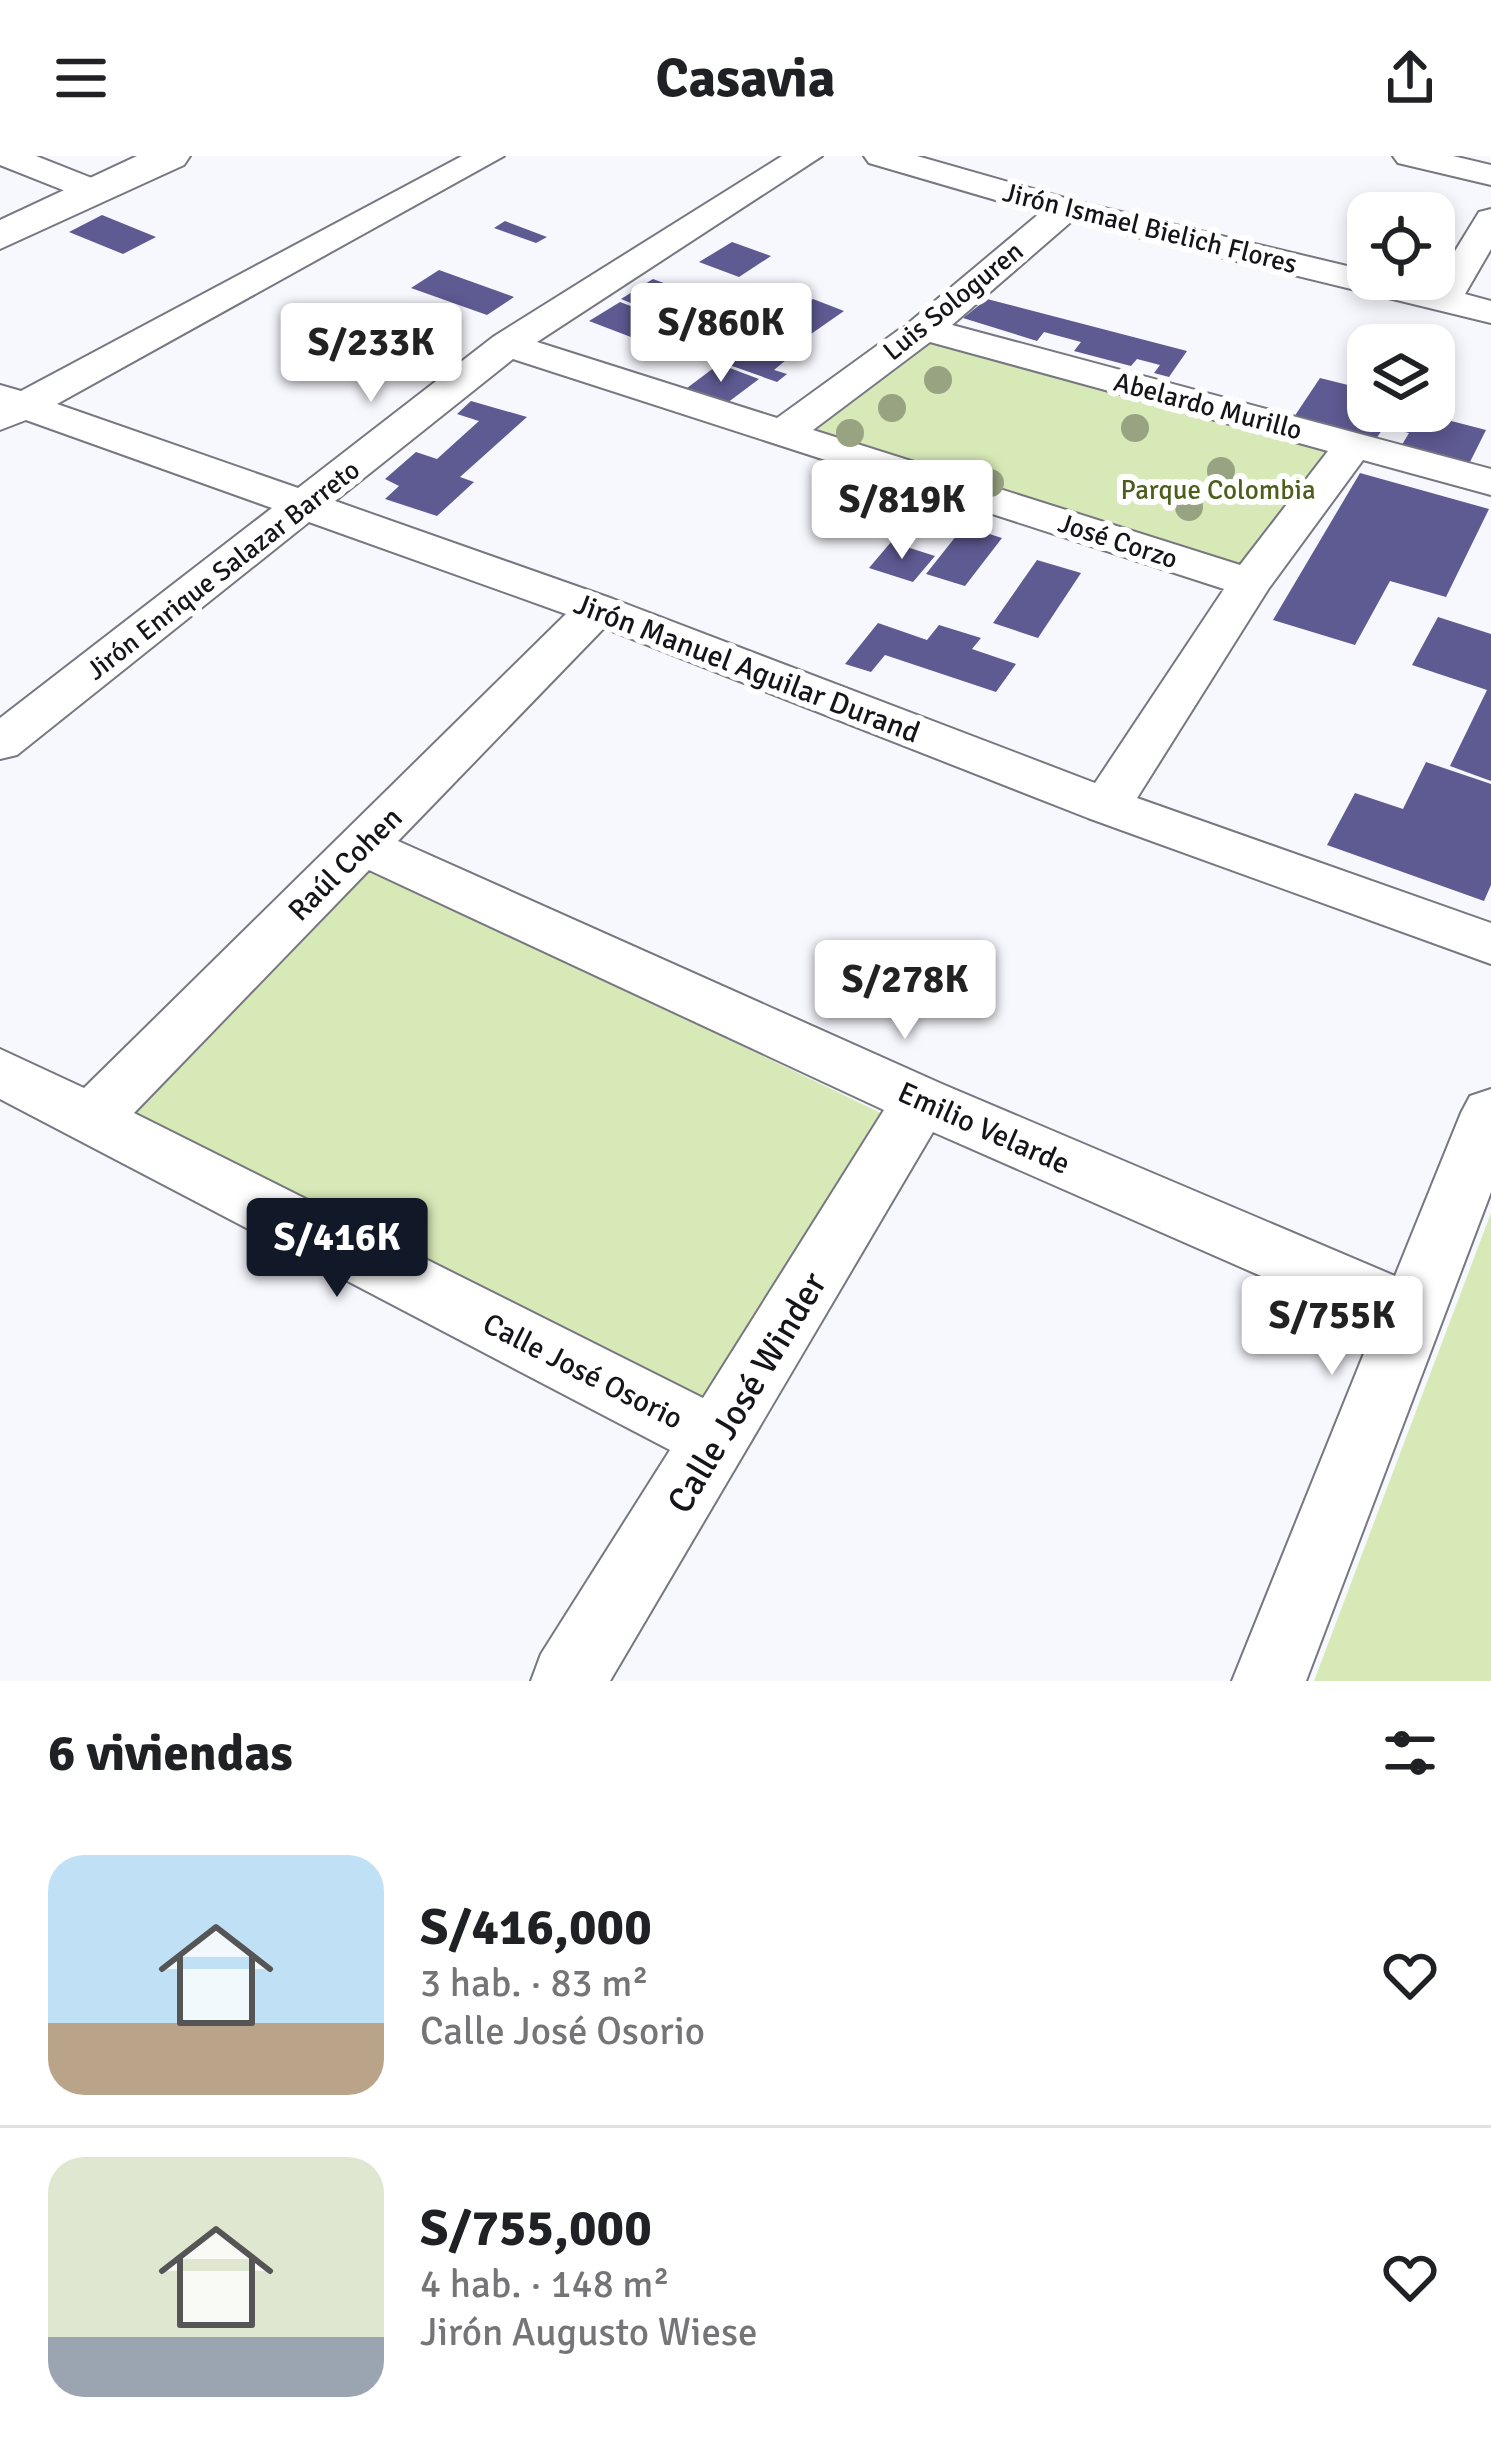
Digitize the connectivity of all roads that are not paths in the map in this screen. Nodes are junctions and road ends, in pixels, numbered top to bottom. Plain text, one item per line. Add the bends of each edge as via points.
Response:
1 (6, 156) edge
2 (170, 156) edge
3 (487, 156) edge
4 (805, 156) edge
5 (881, 156) edge
6 (1410, 156) edge
7 (74, 173) edge
8 (1491, 175) edge
9 (0, 193) edge
10 (1065, 209) junction
11 (1491, 219) edge
12 (0, 236) edge
13 (1347, 277) edge
14 (1455, 280) edge
15 (1443, 300) edge
16 (1491, 312) edge
17 (924, 328) junction
18 (507, 345) junction
19 (6, 407) edge
20 (781, 434) junction
21 (1353, 445) junction
22 (1491, 482) edge
23 (307, 506) junction
24 (1250, 583) junction
25 (597, 609) junction
26 (0, 743) edge
27 (1106, 806) junction
28 (362, 846) junction
29 (1491, 944) edge
30 (0, 1072) edge
31 (921, 1101) junction
32 (1491, 1113) edge
33 (92, 1118) junction
34 (1413, 1313) junction
35 (718, 1440) junction
36 (568, 1681) edge
37 (1269, 1681) edge

1 - 7 street
2 - 7 main road
3 - 19 street
4 - 18 street, Jirón Enrique Salazar Barreto
5 - 10 street, Jirón Ismael Bielich Flores
6 - 8 street
7 - 9 main road
7 - 12 main road
10 - 13 street, Jirón Ismael Bielich Flores
10 - 17 street, Luis Sologuren
11 - 14 street
15 - 16 street, Jirón Ismael Bielich Flores
17 - 20 street, Luis Sologuren
17 - 21 street, Abelardo Murillo
18 - 20 street, José Corzo
18 - 23 street, Jirón Enrique Salazar Barreto
19 - 23 street, Jirón Manuel Aguilar Durand
20 - 24 street, José Corzo
21 - 22 street, Abelardo Murillo
21 - 24 street
23 - 25 street, Jirón Manuel Aguilar Durand
23 - 26 street, Jirón Enrique Salazar Barreto
24 - 27 street
25 - 27 street, Jirón Manuel Aguilar Durand
25 - 28 street, Raúl Cohen
27 - 29 street, Jirón Manuel Aguilar Durand
28 - 31 street, Emilio Velarde
28 - 33 street, Raúl Cohen
30 - 33 street, Calle José Osorio
31 - 34 street, Emilio Velarde
31 - 35 street, Calle José Winder
32 - 34 street
33 - 35 street, Calle José Osorio
34 - 37 street
35 - 36 street, Calle José Winder

